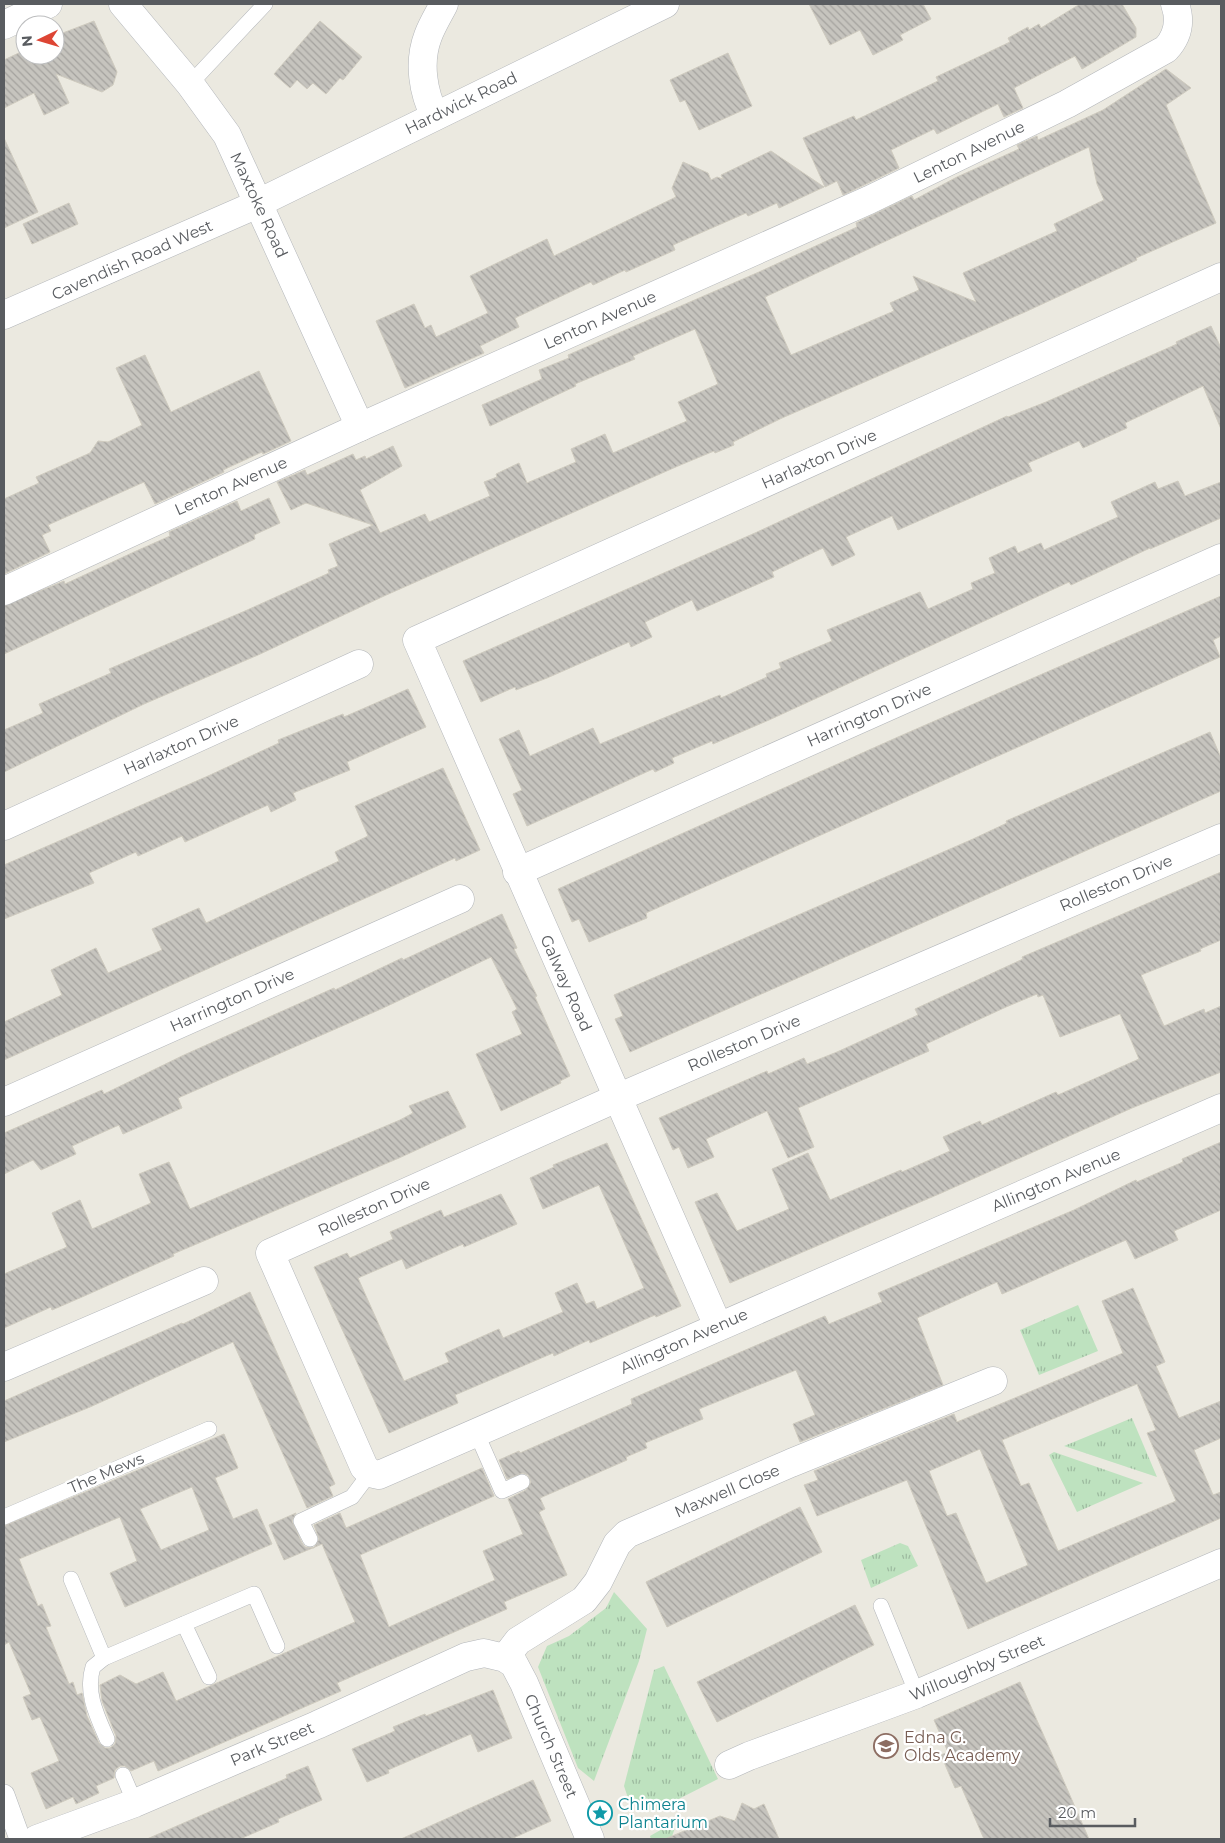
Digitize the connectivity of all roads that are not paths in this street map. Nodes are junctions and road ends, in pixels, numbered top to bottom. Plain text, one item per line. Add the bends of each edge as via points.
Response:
1 (48, 4) edge
2 (123, 4) edge
3 (265, 4) edge
4 (444, 4) edge
5 (665, 4) edge
6 (1177, 15) edge
7 (4, 26) edge
8 (190, 84) junction
9 (435, 116) junction
10 (258, 203) junction
11 (1221, 277) edge
12 (4, 314) edge
13 (360, 428) junction
14 (1221, 558) edge
15 (4, 590) edge
16 (417, 640) joint
17 (359, 664) dead end
18 (4, 826) edge
19 (1221, 838) edge
20 (517, 872) junction
21 (460, 898) dead end
22 (617, 1098) junction
23 (4, 1102) edge
24 (1221, 1108) edge
25 (204, 1281) dead end
26 (718, 1326) junction
27 (4, 1368) edge
28 (993, 1381) dead end
29 (209, 1429) dead end
30 (476, 1432) junction
31 (370, 1474) junction
32 (522, 1482) dead end
33 (4, 1517) edge
34 (310, 1539) dead end
35 (1221, 1563) edge
36 (71, 1579) dead end
37 (881, 1606) dead end
38 (184, 1624) junction
39 (277, 1646) dead end
40 (104, 1658) junction
41 (505, 1658) junction
42 (209, 1677) dead end
43 (917, 1694) junction
44 (107, 1739) dead end
45 (729, 1765) dead end
46 (123, 1775) dead end
47 (4, 1795) edge
48 (135, 1803) junction
49 (20, 1839) edge
50 (37, 1839) edge
51 (590, 1839) edge

1 - 7 street
2 - 8 street, Maxtoke Road
3 - 8 lane
4 - 9 street via 428,37 423,74 427,100
5 - 9 street, Hardwick Road
6 - 13 street, Lenton Avenue via 1174,40 1166,49 1067,104 869,200
8 - 10 street, Maxtoke Road via 227,135
9 - 10 street, Hardwick Road
10 - 12 street, Cavendish Road West
10 - 13 street, Maxtoke Road
11 - 16 street, Harlaxton Drive
13 - 15 street, Lenton Avenue
14 - 20 street, Harrington Drive
16 - 20 street, Galway Road
17 - 18 street, Harlaxton Drive
19 - 22 street, Rolleston Drive
20 - 22 street, Galway Road
21 - 23 street, Harrington Drive
22 - 26 street, Galway Road
22 - 31 street, Rolleston Drive via 270,1253 364,1467
24 - 26 street, Allington Avenue
25 - 27 street
26 - 30 street, Allington Avenue
28 - 41 street, Maxwell Close via 627,1534 617,1544 598,1582 584,1600 518,1641
29 - 33 lane, The Mews
30 - 31 street, Allington Avenue via 379,1475
30 - 32 lane via 502,1491
31 - 34 lane via 352,1497 301,1521
35 - 43 street, Willoughby Street
36 - 40 lane
37 - 43 lane
38 - 39 lane via 254,1594
38 - 40 lane
38 - 42 lane
40 - 44 lane via 93,1666 90,1688 94,1708
41 - 48 street, Park Street via 484,1653 466,1657
41 - 51 street, Church Street via 514,1664 524,1683
43 - 45 street, Willoughby Street
46 - 48 lane
47 - 49 street
48 - 50 street, Park Street

